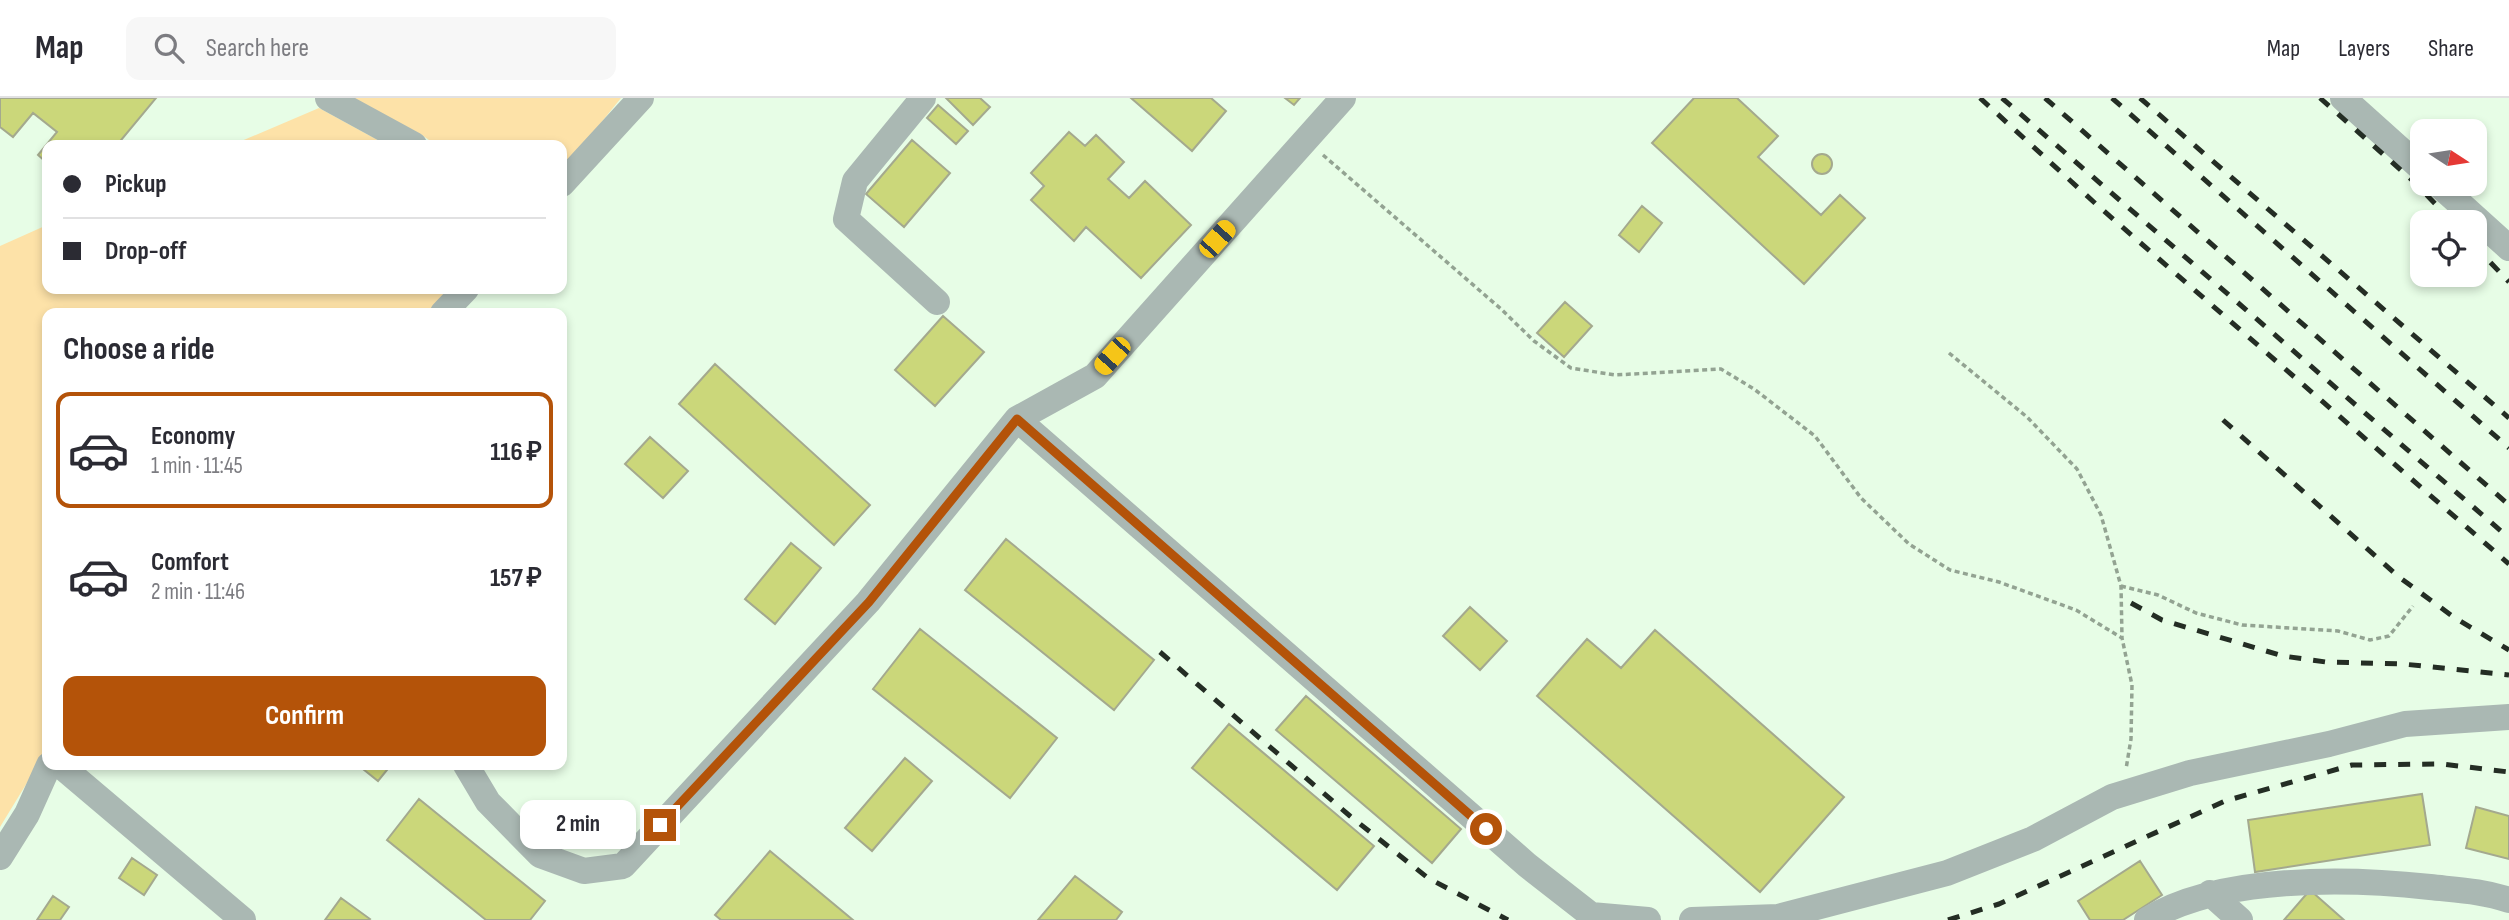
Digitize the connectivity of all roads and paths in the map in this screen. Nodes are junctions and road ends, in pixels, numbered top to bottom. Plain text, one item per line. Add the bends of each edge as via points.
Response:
1 (328, 98) edge
2 (641, 98) edge
3 (923, 98) edge
4 (1343, 98) edge
5 (2343, 98) edge
6 (405, 140) edge
7 (1305, 140) junction
8 (2410, 158) edge
9 (567, 179) edge
10 (2451, 196) edge
11 (2509, 248) edge
12 (461, 294) edge
13 (937, 302) dead end
14 (448, 308) edge
15 (1949, 353) dead end
16 (1017, 419) junction
17 (2121, 586) junction
18 (2413, 606) dead end
19 (2122, 638) junction
20 (2509, 717) edge
21 (47, 770) edge
22 (66, 770) edge
23 (469, 770) edge
24 (2124, 793) junction
25 (0, 857) edge
26 (2210, 893) junction
27 (2509, 900) edge
28 (243, 920) edge
29 (1648, 920) edge
30 (1692, 920) edge
31 (2147, 920) edge
32 (2240, 920) edge

1 - 6 street
2 - 9 street
3 - 13 street via 855,181 846,219
4 - 7 street
5 - 8 street
7 - 16 street via 1095,376
7 - 19 path via 1534,341 1571,368 1615,375 1721,369 1815,436 1861,498 1909,544 1950,570 2077,610
10 - 11 street
12 - 14 street
15 - 17 path via 2027,417 2077,469 2101,515
16 - 23 street via 869,602 623,866 584,871 540,855 488,802
16 - 29 street via 1527,865 1591,915
17 - 18 path via 2158,595 2196,614 2242,625 2338,631 2370,640 2389,636
17 - 19 path
19 - 24 path via 2132,685
20 - 24 street via 2405,724 2190,773
21 - 25 street
22 - 28 street
24 - 30 street via 2033,839 1947,873 1778,917
26 - 27 street via 2298,882 2375,881 2488,893
26 - 31 street
26 - 32 street

